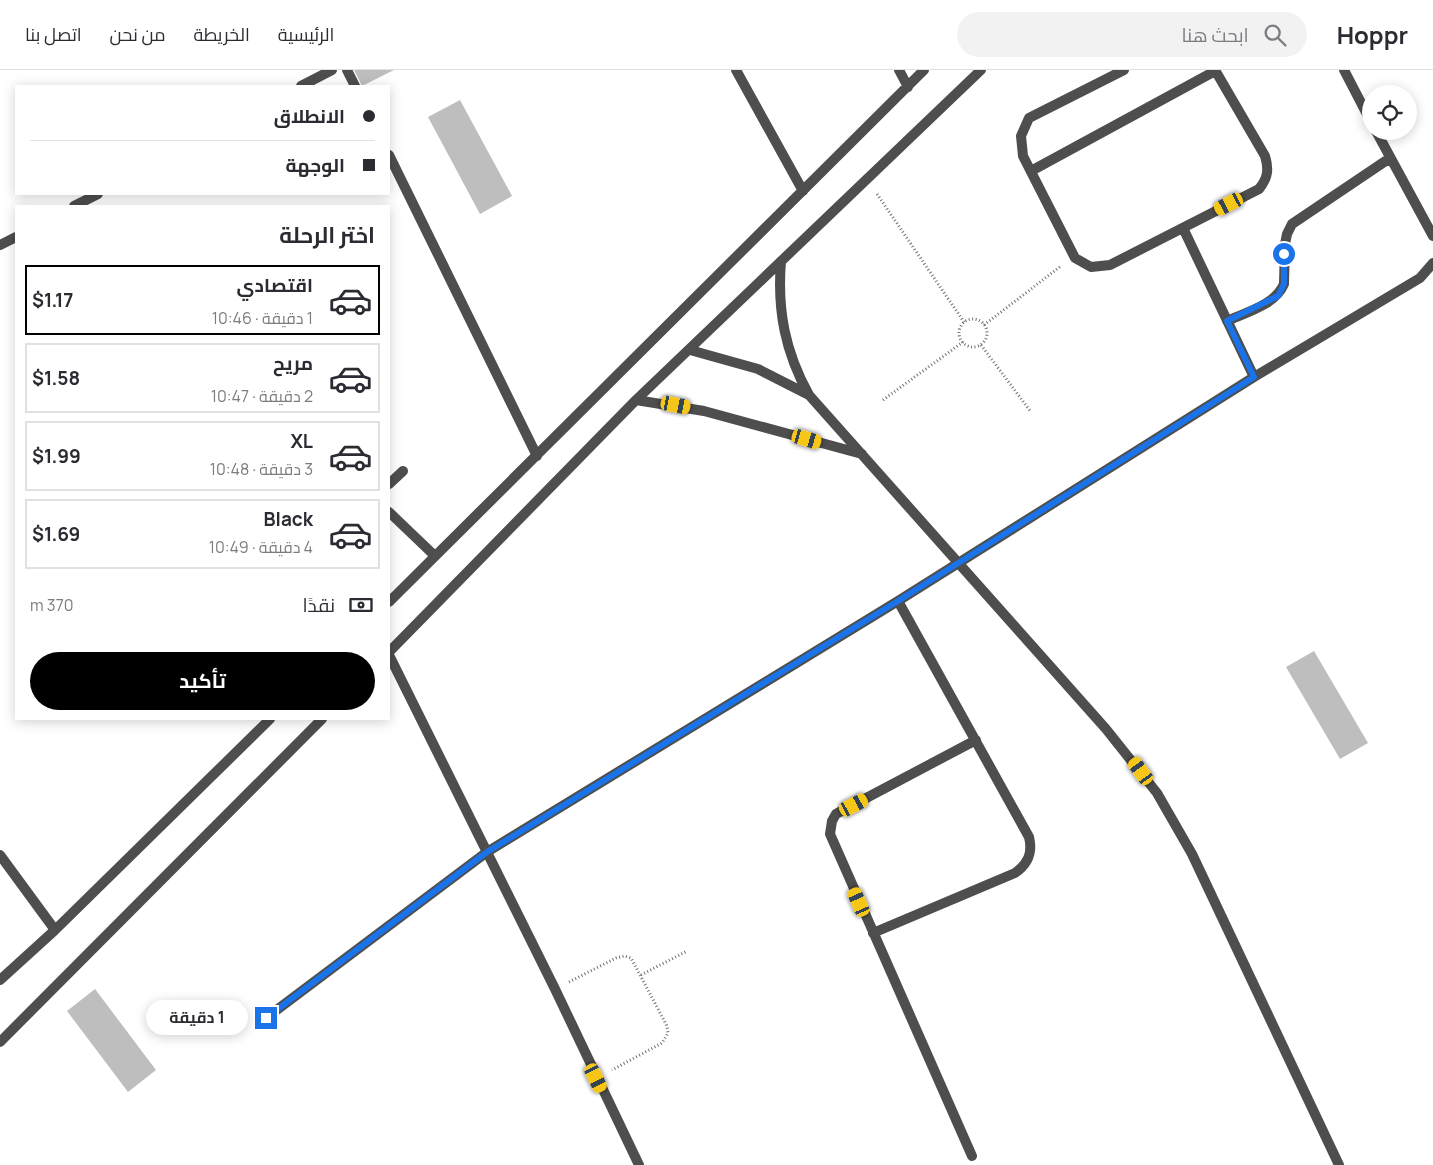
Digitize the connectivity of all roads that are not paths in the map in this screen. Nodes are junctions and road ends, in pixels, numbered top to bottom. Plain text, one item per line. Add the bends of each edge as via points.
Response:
1 (332, 70) edge
2 (347, 70) edge
3 (736, 70) edge
4 (899, 70) edge
5 (924, 70) edge
6 (981, 70) edge
7 (1098, 70) edge
8 (1124, 70) edge
9 (1215, 70) edge
10 (1344, 70) edge
11 (1103, 80) junction
12 (303, 85) edge
13 (354, 85) edge
14 (908, 88) junction
15 (1362, 105) edge
16 (1381, 140) edge
17 (390, 157) edge
18 (1390, 158) junction
19 (1031, 171) junction
20 (803, 191) junction
21 (96, 195) edge
22 (76, 205) edge
23 (1183, 228) junction
24 (1433, 236) edge
25 (15, 238) edge
26 (0, 245) edge
27 (781, 261) junction
28 (1432, 268) edge
29 (1227, 321) junction
30 (690, 350) junction
31 (1254, 377) junction
32 (809, 395) junction
33 (636, 400) junction
34 (863, 455) junction
35 (537, 456) junction
36 (403, 471) dead end
37 (390, 483) edge
38 (390, 513) edge
39 (435, 556) junction
40 (956, 562) junction
41 (390, 601) edge
42 (898, 601) junction
43 (390, 653) edge
44 (390, 656) edge
45 (269, 720) edge
46 (321, 720) edge
47 (976, 740) junction
48 (487, 852) junction
49 (0, 855) edge
50 (55, 930) junction
51 (873, 934) junction
52 (0, 980) edge
53 (266, 1018) dead end
54 (0, 1042) edge
55 (972, 1156) dead end
56 (639, 1165) edge
57 (1339, 1165) edge

1 - 12 lane
2 - 13 lane
3 - 20 lane
4 - 14 lane
5 - 14 lane
6 - 27 lane
7 - 11 lane
8 - 11 lane
9 - 19 lane
9 - 23 lane via 1265,156 1267,176 1259,189
10 - 15 lane
11 - 19 lane via 1029,118 1024,126 1021,146
14 - 20 lane
16 - 18 lane
17 - 35 lane
18 - 24 lane
18 - 29 lane via 1292,224 1286,239 1281,291 1274,299
19 - 23 lane via 1074,256 1082,264 1101,268 1110,265
20 - 35 lane
21 - 22 lane
23 - 29 lane
25 - 26 lane
27 - 30 lane
27 - 32 lane via 779,294 784,336
28 - 31 lane
29 - 31 lane
30 - 32 lane via 758,370
30 - 33 lane
31 - 40 lane
32 - 34 lane
33 - 34 lane via 704,411
33 - 43 lane
34 - 40 lane
35 - 39 lane
36 - 37 lane
38 - 39 lane
39 - 41 lane
40 - 42 lane
40 - 57 lane via 1106,729 1157,793 1192,854
42 - 47 lane
42 - 48 lane
44 - 48 lane
45 - 50 lane
46 - 54 lane
47 - 51 lane via 836,814 832,821 832,841
47 - 51 lane via 1030,837 1028,860 1015,873
48 - 53 lane
48 - 56 lane
49 - 50 lane
50 - 52 lane
51 - 55 lane

